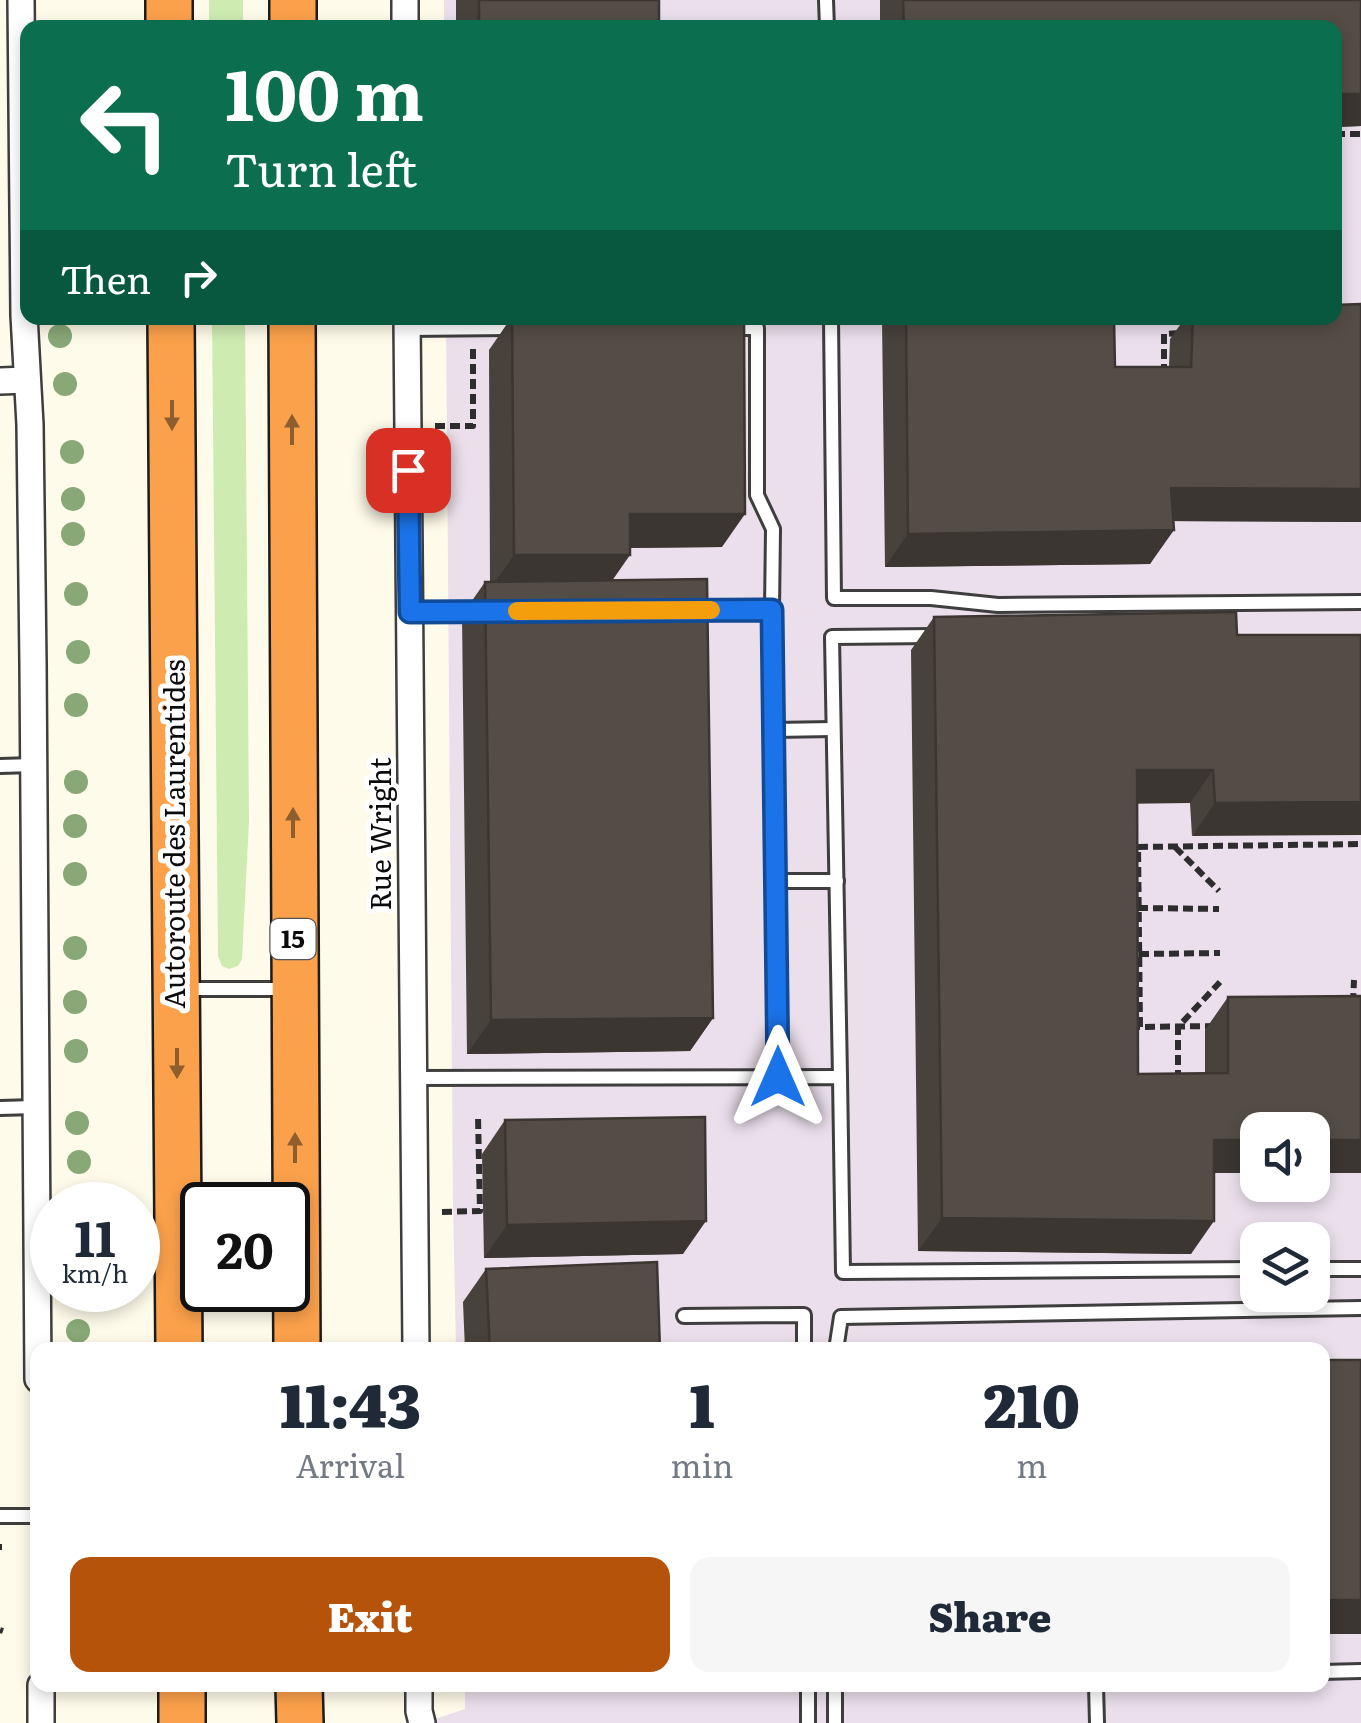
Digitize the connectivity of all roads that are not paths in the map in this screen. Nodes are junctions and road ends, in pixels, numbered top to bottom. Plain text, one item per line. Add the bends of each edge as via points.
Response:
1 (24, 325) edge
2 (171, 325) edge
3 (292, 325) edge
4 (407, 325) edge
5 (457, 325) edge
6 (830, 325) edge
7 (531, 328) edge
8 (720, 328) edge
9 (27, 380) junction
10 (0, 381) edge
11 (1361, 602) edge
12 (998, 604) junction
13 (673, 610) edge
14 (772, 610) junction
15 (494, 611) edge
16 (410, 612) junction
17 (966, 620) edge
18 (950, 628) edge
19 (834, 729) junction
20 (774, 730) junction
21 (34, 765) junction
22 (0, 766) edge
23 (777, 880) junction
24 (837, 881) junction
25 (176, 989) junction
26 (294, 989) junction
27 (778, 1077) junction
28 (840, 1077) junction
29 (413, 1078) junction
30 (35, 1107) junction
31 (0, 1108) edge
32 (1361, 1268) edge
33 (1240, 1269) edge
34 (1330, 1269) edge
35 (1361, 1308) edge
36 (684, 1316) dead end
37 (38, 1342) edge
38 (179, 1342) edge
39 (296, 1342) edge
40 (416, 1342) edge
41 (804, 1342) edge
42 (837, 1342) edge
43 (0, 1516) edge
44 (30, 1516) edge
45 (1361, 1671) edge
46 (1330, 1672) edge
47 (40, 1692) edge
48 (182, 1692) edge
49 (300, 1692) edge
50 (419, 1692) edge
51 (808, 1692) edge
52 (835, 1692) edge
53 (1096, 1692) edge
54 (41, 1723) edge
55 (182, 1723) edge
56 (300, 1723) edge
57 (422, 1723) edge
58 (808, 1723) edge
59 (836, 1723) edge
60 (1097, 1723) edge

1 - 9 street
2 -> 25 highway, Autoroute des Laurentides
26 -> 3 highway, 15
4 - 16 street, Rue Wright
5 - 7 lane
6 - 12 lane via 834,598
8 - 14 lane via 757,328 757,494 773,529
9 - 10 street
9 - 21 street
11 - 12 lane
12 - 17 lane
13 - 14 lane
14 - 20 lane
15 - 16 lane
16 - 29 street, Rue Wright
18 - 19 lane via 934,636 832,636
19 - 20 lane
19 - 24 lane
20 - 23 lane
21 - 22 lane
21 - 30 street
23 - 24 lane
23 - 27 lane
24 - 28 lane
25 - 26 lane
25 -> 38 highway, Autoroute des Laurentides
39 -> 26 highway, 15
27 - 28 lane
27 - 29 lane
28 - 33 lane via 843,1272
29 - 40 street, Rue Wright
30 - 31 lane
30 - 37 street
32 - 34 lane
35 - 42 lane via 841,1317
36 - 41 lane via 804,1314
43 - 44 lane
45 - 46 lane
47 - 54 street
48 - 55 highway
49 - 56 highway
50 - 57 street
51 - 58 lane
52 - 59 lane
53 - 60 lane

